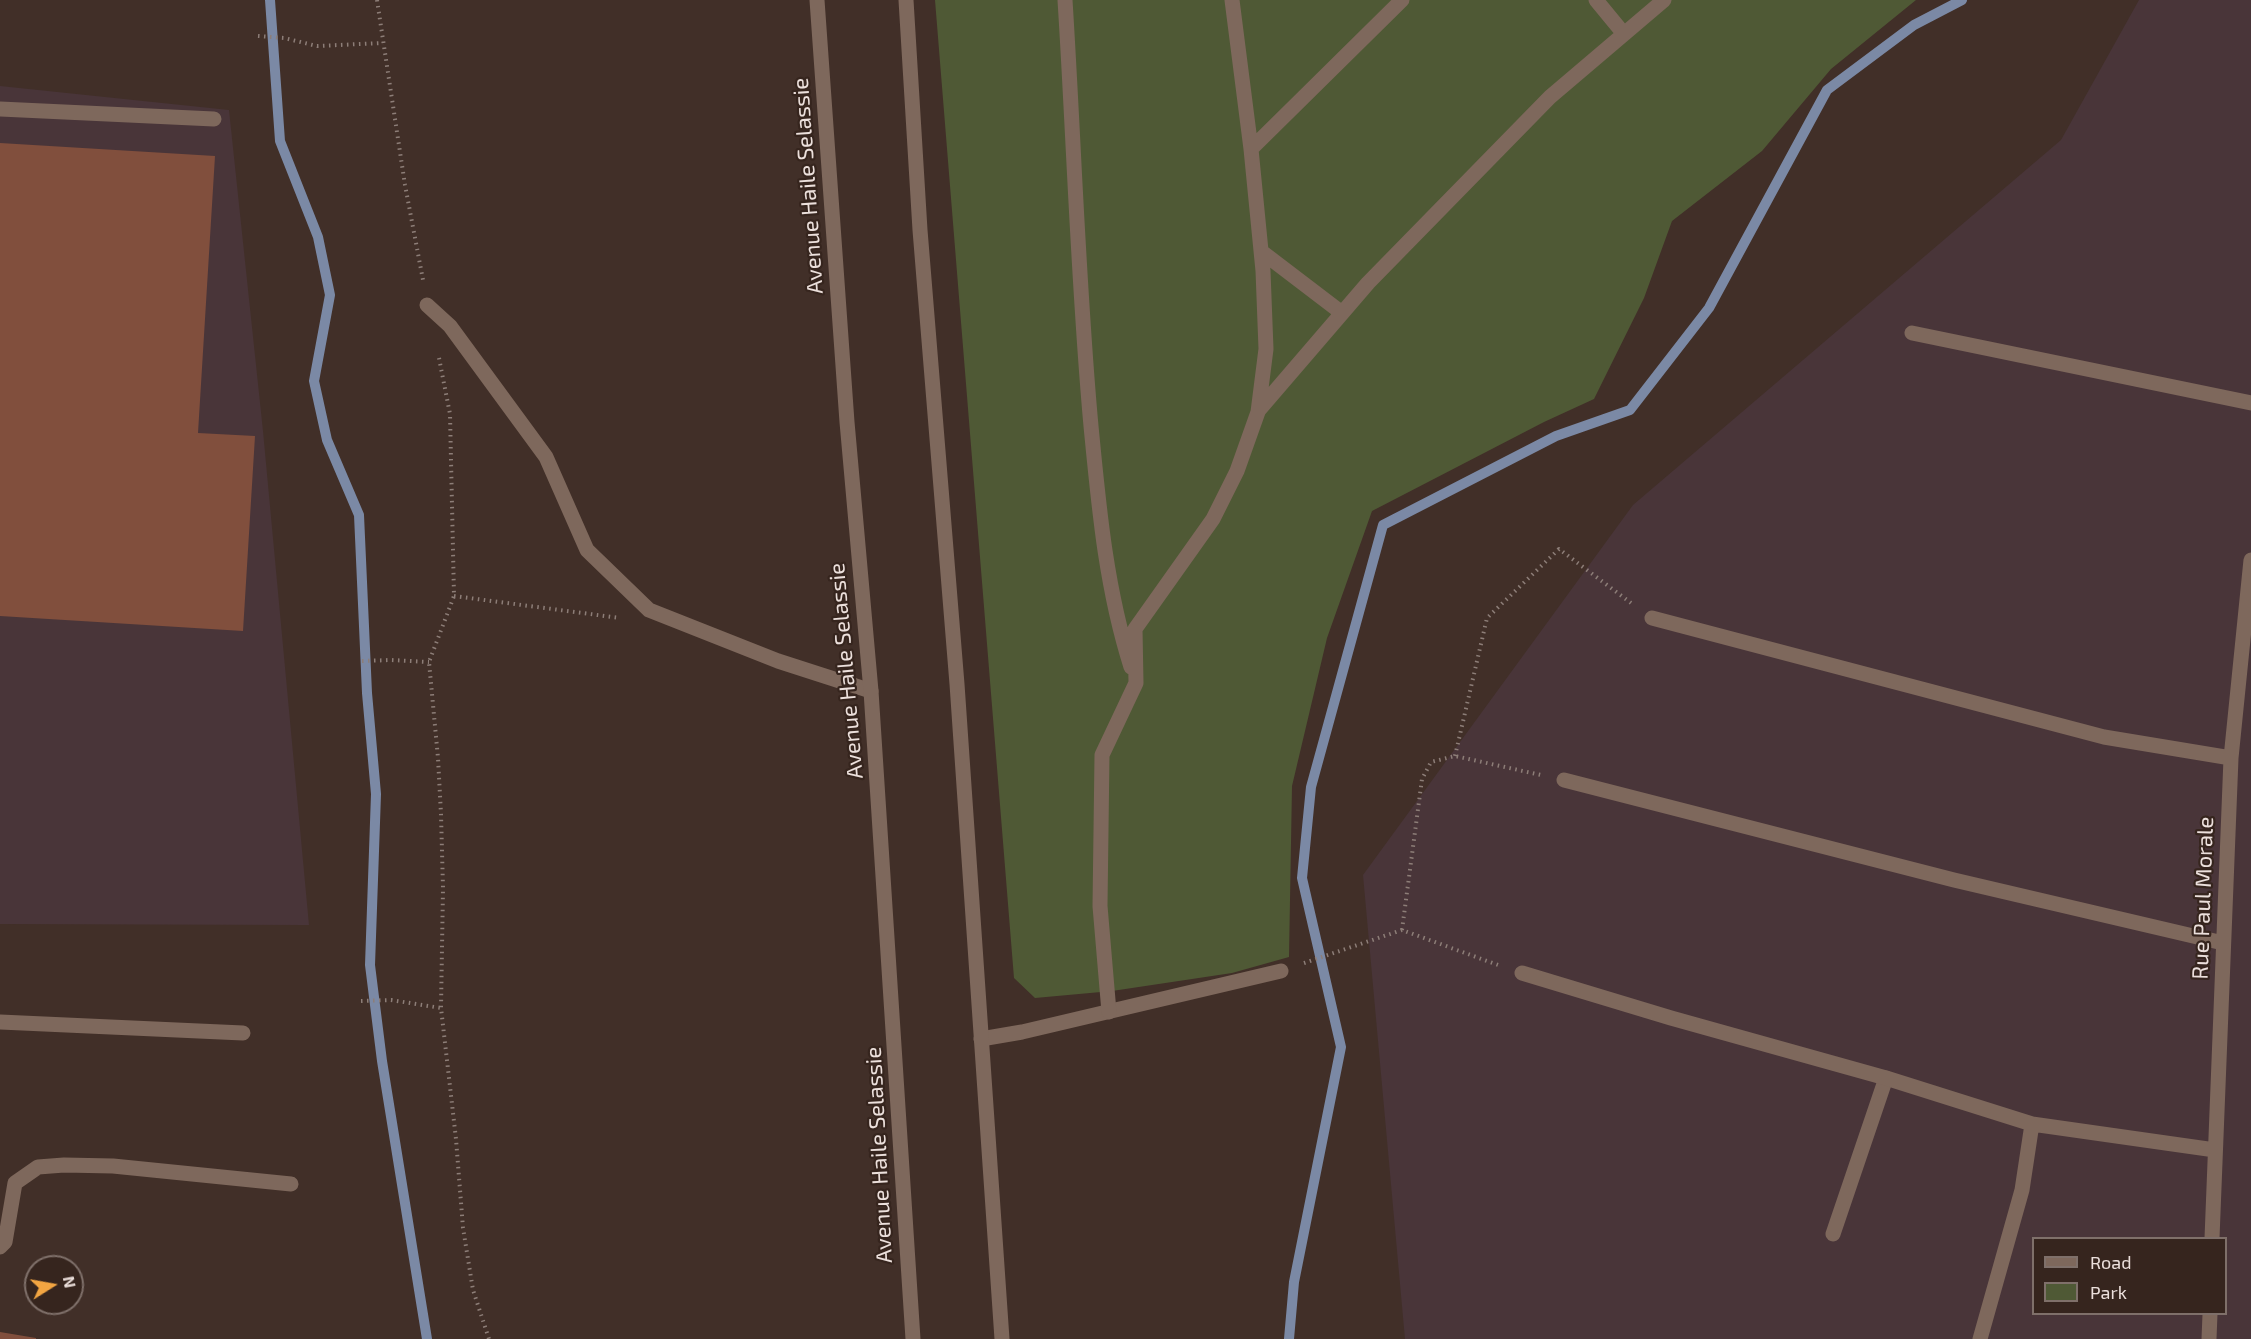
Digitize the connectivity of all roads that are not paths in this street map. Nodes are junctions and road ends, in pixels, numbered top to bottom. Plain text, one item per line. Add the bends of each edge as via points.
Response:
1 (817, 0) edge
2 (906, 0) edge
3 (1065, 0) edge
4 (1232, 0) edge
5 (1402, 0) edge
6 (1596, 0) edge
7 (1664, 0) edge
8 (1624, 34) junction
9 (0, 109) edge
10 (214, 119) dead end
11 (1251, 149) junction
12 (1262, 252) junction
13 (427, 305) road end
14 (1342, 313) junction
15 (1912, 333) dead end
16 (2251, 403) edge
17 (1258, 412) junction
18 (2251, 560) edge
19 (1652, 618) road end
20 (1136, 683) junction
21 (871, 691) junction
22 (2231, 758) junction
23 (1564, 780) road end
24 (2223, 943) junction
25 (1281, 971) road end
26 (1522, 973) road end
27 (1109, 1012) junction
28 (0, 1022) edge
29 (243, 1033) dead end
30 (981, 1039) junction
31 (1886, 1078) junction
32 (2032, 1124) junction
33 (2215, 1150) junction
34 (291, 1184) dead end
35 (1833, 1234) dead end
36 (2212, 1237) edge
37 (0, 1247) edge
38 (2210, 1315) edge
39 (913, 1339) edge
40 (1002, 1339) edge
41 (1980, 1339) edge
42 (2209, 1339) edge

1 - 21 street, Avenue Haile Selassie
2 - 30 street
3 - 20 street via 1084,352 1102,543 1118,627
4 - 11 street
5 - 11 street
6 - 8 street
7 - 8 street
8 - 14 street via 1550,98
9 - 10 street
11 - 12 street
12 - 14 street
12 - 17 street via 1266,349
13 - 21 street via 450,326 546,457 587,550 649,610 778,661
14 - 17 street
15 - 16 street
17 - 20 street via 1237,471 1213,519 1135,629
18 - 22 street, Rue Paul Morale
19 - 22 street via 2104,737
20 - 27 street via 1102,755 1100,906
21 - 39 street, Avenue Haile Selassie
22 - 24 street, Rue Paul Morale
23 - 24 street via 1954,880
24 - 33 street, Rue Paul Morale
25 - 27 street
26 - 31 street
27 - 30 street
28 - 29 street
30 - 40 street
31 - 32 street
31 - 35 street
32 - 33 street
32 - 41 street via 2022,1190
33 - 36 street, Rue Paul Morale
34 - 37 street via 113,1166 38,1167 15,1183 5,1242
38 - 42 street

